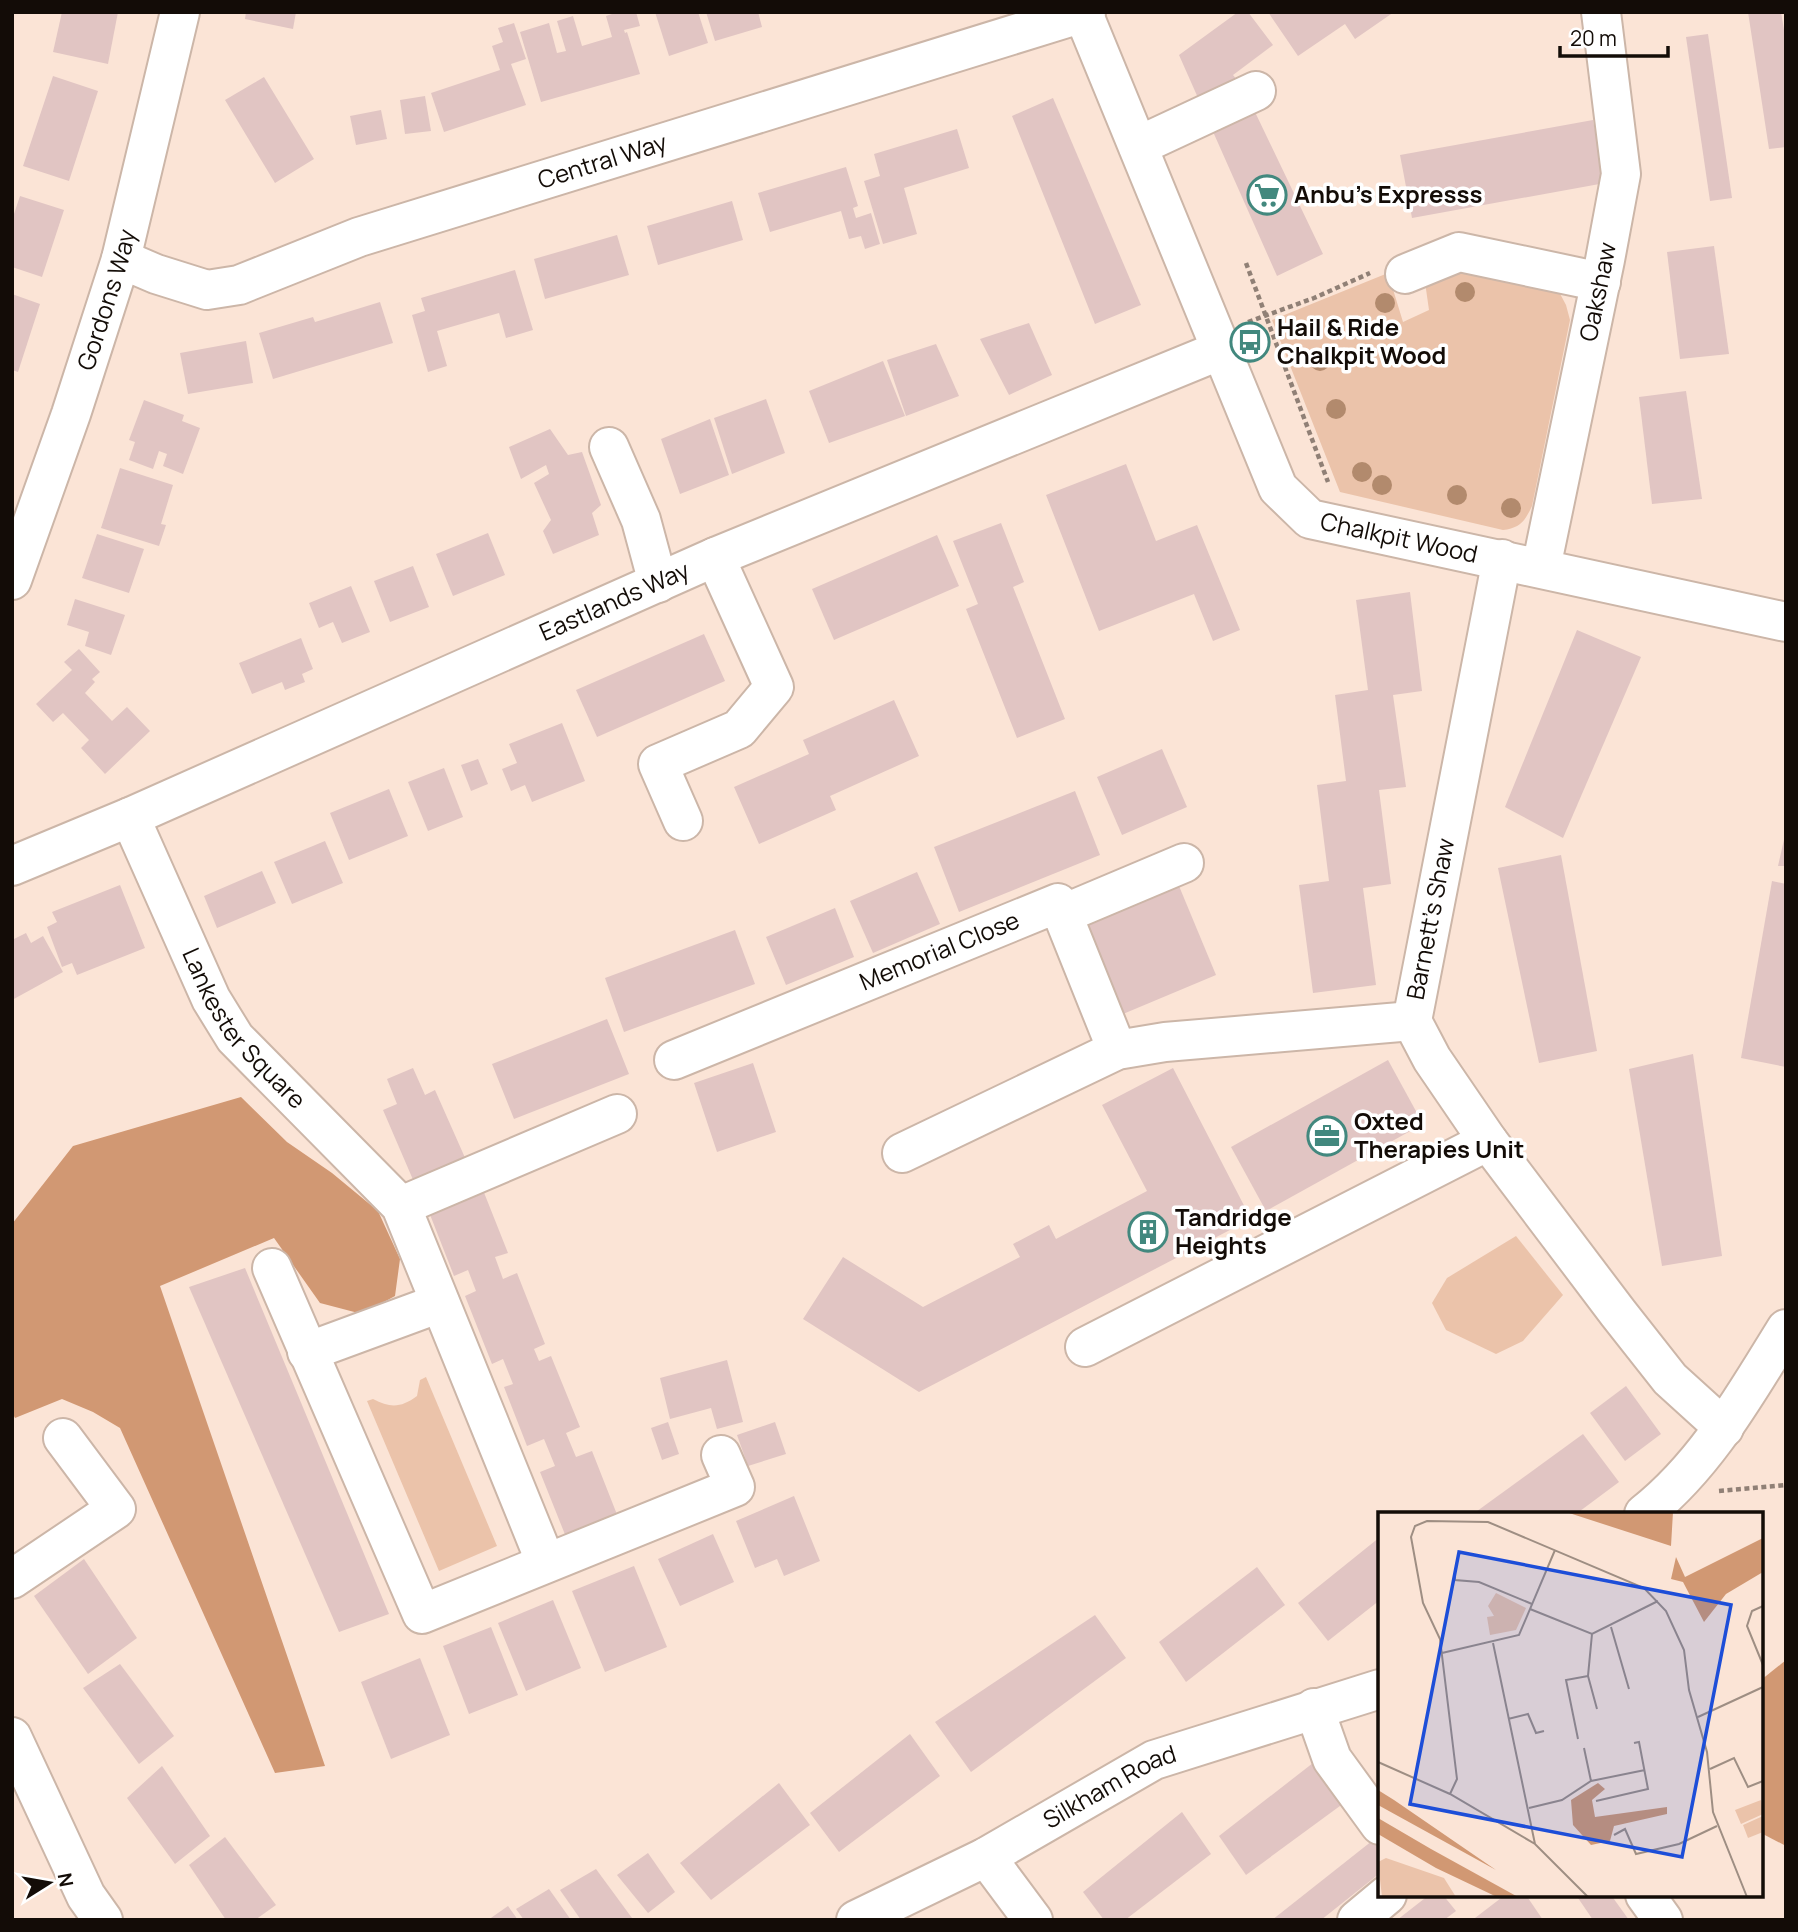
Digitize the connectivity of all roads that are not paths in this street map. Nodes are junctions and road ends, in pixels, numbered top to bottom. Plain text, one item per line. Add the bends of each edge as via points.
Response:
1 (180, 12) edge
2 (1601, 12) edge
3 (1084, 13) edge
4 (1256, 91) dead end
5 (1138, 146) junction
6 (121, 259) junction
7 (1405, 274) dead end
8 (1601, 282) junction
9 (1221, 350) junction
10 (610, 447) dead end
11 (715, 557) junction
12 (1502, 559) junction
13 (1541, 568) junction
14 (12, 580) edge
15 (658, 583) junction
16 (1786, 622) edge
17 (130, 817) junction
18 (683, 821) dead end
19 (1184, 863) dead end
20 (12, 866) edge
21 (1063, 914) junction
22 (1412, 1021) junction
23 (1117, 1049) junction
24 (674, 1060) dead end
25 (617, 1114) dead end
26 (1488, 1141) junction
27 (902, 1153) dead end
28 (401, 1206) junction
29 (272, 1268) dead end
30 (440, 1303) junction
31 (1786, 1329) edge
32 (1085, 1346) dead end
33 (307, 1352) junction
34 (1724, 1428) junction
35 (63, 1438) dead end
36 (721, 1455) dead end
37 (1655, 1505) edge
38 (546, 1563) junction
39 (12, 1579) edge
40 (1378, 1690) edge
41 (1314, 1708) junction
42 (12, 1737) edge
43 (1378, 1822) edge
44 (986, 1857) junction
45 (1385, 1897) edge
46 (1647, 1897) edge
47 (103, 1920) edge
48 (856, 1920) edge
49 (1033, 1920) edge
50 (1357, 1920) edge
51 (1664, 1920) edge

1 - 6 street, Gordons Way
2 - 8 street, Oakshaw via 1621,174
3 - 5 street, Chalkpit Wood
3 - 6 street, Central Way via 359,237 239,285 207,290
4 - 5 street
5 - 9 street, Chalkpit Wood
6 - 14 street, Gordons Way
7 - 8 street via 1459,252
8 - 13 street, Oakshaw
9 - 11 street, Eastlands Way
9 - 12 street, Chalkpit Wood via 1278,488 1310,519
10 - 15 street via 641,520
11 - 15 street, Eastlands Way
11 - 18 street via 774,687 739,729 658,764
12 - 13 street, Chalkpit Wood
12 - 22 street, Barnett's Shaw
13 - 16 street, Chalkpit Wood
15 - 17 street, Eastlands Way
17 - 20 street, Eastlands Way
17 - 28 street, Lankester Square via 211,999 235,1038
19 - 21 street
21 - 23 street
21 - 24 street, Memorial Close via 1058,903
22 - 23 street
22 - 26 street, Barnett's Shaw
23 - 27 street
25 - 28 street
26 - 32 street
26 - 34 street, Barnett's Shaw via 1670,1379
28 - 30 street, Lankester Square
29 - 33 street
30 - 33 street
30 - 38 street, Lankester Square
31 - 34 street
33 - 38 street via 422,1614
34 - 37 street
35 - 39 street via 116,1509
36 - 38 street via 735,1487
40 - 41 street, Silkham Road
41 - 43 street via 1332,1759
41 - 44 street, Silkham Road via 1154,1760
42 - 47 street via 86,1896
44 - 48 street, Silkham Road
44 - 49 street
45 - 50 street
46 - 51 street

